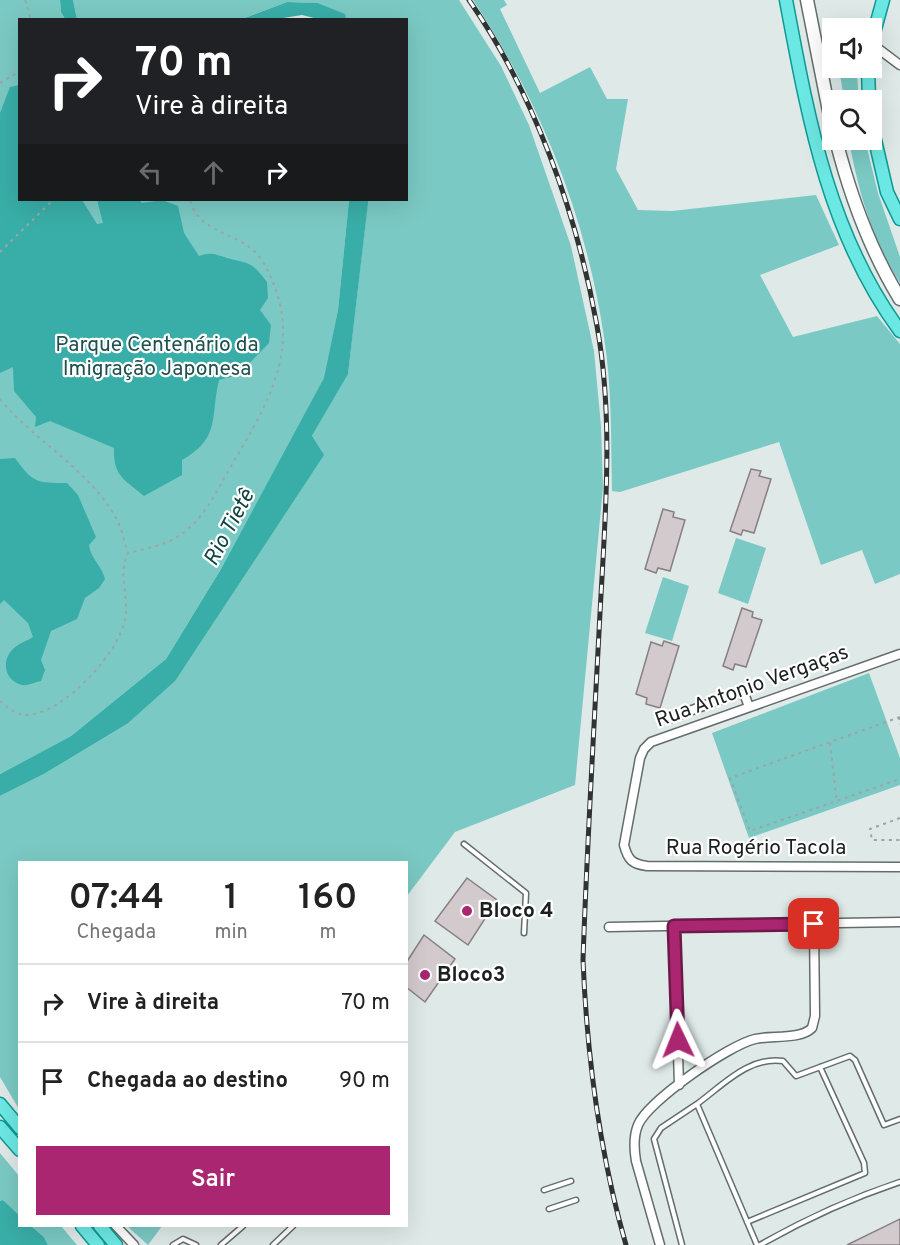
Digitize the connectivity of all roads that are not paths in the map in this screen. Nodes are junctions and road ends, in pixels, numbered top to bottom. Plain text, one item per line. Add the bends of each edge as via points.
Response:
1 (786, 0) edge
2 (807, 0) edge
3 (884, 0) edge
4 (879, 18) edge
5 (882, 52) edge
6 (900, 65) edge
7 (825, 90) edge
8 (839, 150) edge
9 (877, 150) edge
10 (900, 219) edge
11 (900, 299) edge
12 (900, 331) edge
13 (900, 654) edge
14 (749, 707) junction
15 (668, 719) dead end
16 (464, 844) dead end
17 (624, 845) joint
18 (900, 867) edge
19 (900, 922) edge
20 (814, 924) junction
21 (674, 926) junction
22 (609, 927) dead end
23 (524, 933) dead end
24 (820, 1067) junction
25 (679, 1085) junction
26 (0, 1104) edge
27 (697, 1104) junction
28 (900, 1119) edge
29 (18, 1126) edge
30 (0, 1127) edge
31 (18, 1148) edge
32 (571, 1181) dead end
33 (900, 1182) edge
34 (544, 1190) dead end
35 (576, 1200) dead end
36 (549, 1209) dead end
37 (747, 1222) junction
38 (83, 1227) edge
39 (101, 1227) edge
40 (117, 1227) edge
41 (242, 1227) edge
42 (292, 1227) edge
43 (98, 1245) edge
44 (116, 1245) edge
45 (134, 1245) edge
46 (173, 1245) edge
47 (196, 1245) edge
48 (221, 1245) edge
49 (273, 1245) edge
50 (660, 1245) edge
51 (682, 1245) edge
52 (759, 1245) edge

1 - 12 main road via 809,121 836,214 869,283
2 - 7 main road
3 - 4 main road
5 - 6 street
8 - 11 main road via 855,205
9 - 10 main road via 887,192
13 - 14 street, Rua Antonio Vergaças
14 - 15 street via 745,696 738,693
14 - 17 street, Rua Antonio Vergaças via 651,742 644,749
16 - 23 lane via 526,893
17 - 18 street, Rua Rogério Tacola via 627,858 647,866
19 - 20 street
20 - 21 street
20 - 25 street via 812,1028 805,1033 741,1044
21 - 22 street
21 - 25 street
24 - 27 lane via 796,1076 783,1061 762,1060
24 - 28 lane via 853,1057 884,1125
24 - 37 lane via 865,1173
25 - 50 street via 647,1112 635,1135 636,1161
26 - 29 main road
27 - 37 lane
27 - 51 lane via 661,1128 654,1139
30 - 31 main road
32 - 34 lane
33 - 52 lane
35 - 36 lane
37 - 52 lane
38 - 43 main road
39 - 44 main road
40 - 45 street
41 - 48 lane
42 - 49 lane
46 - 47 lane via 183,1239

